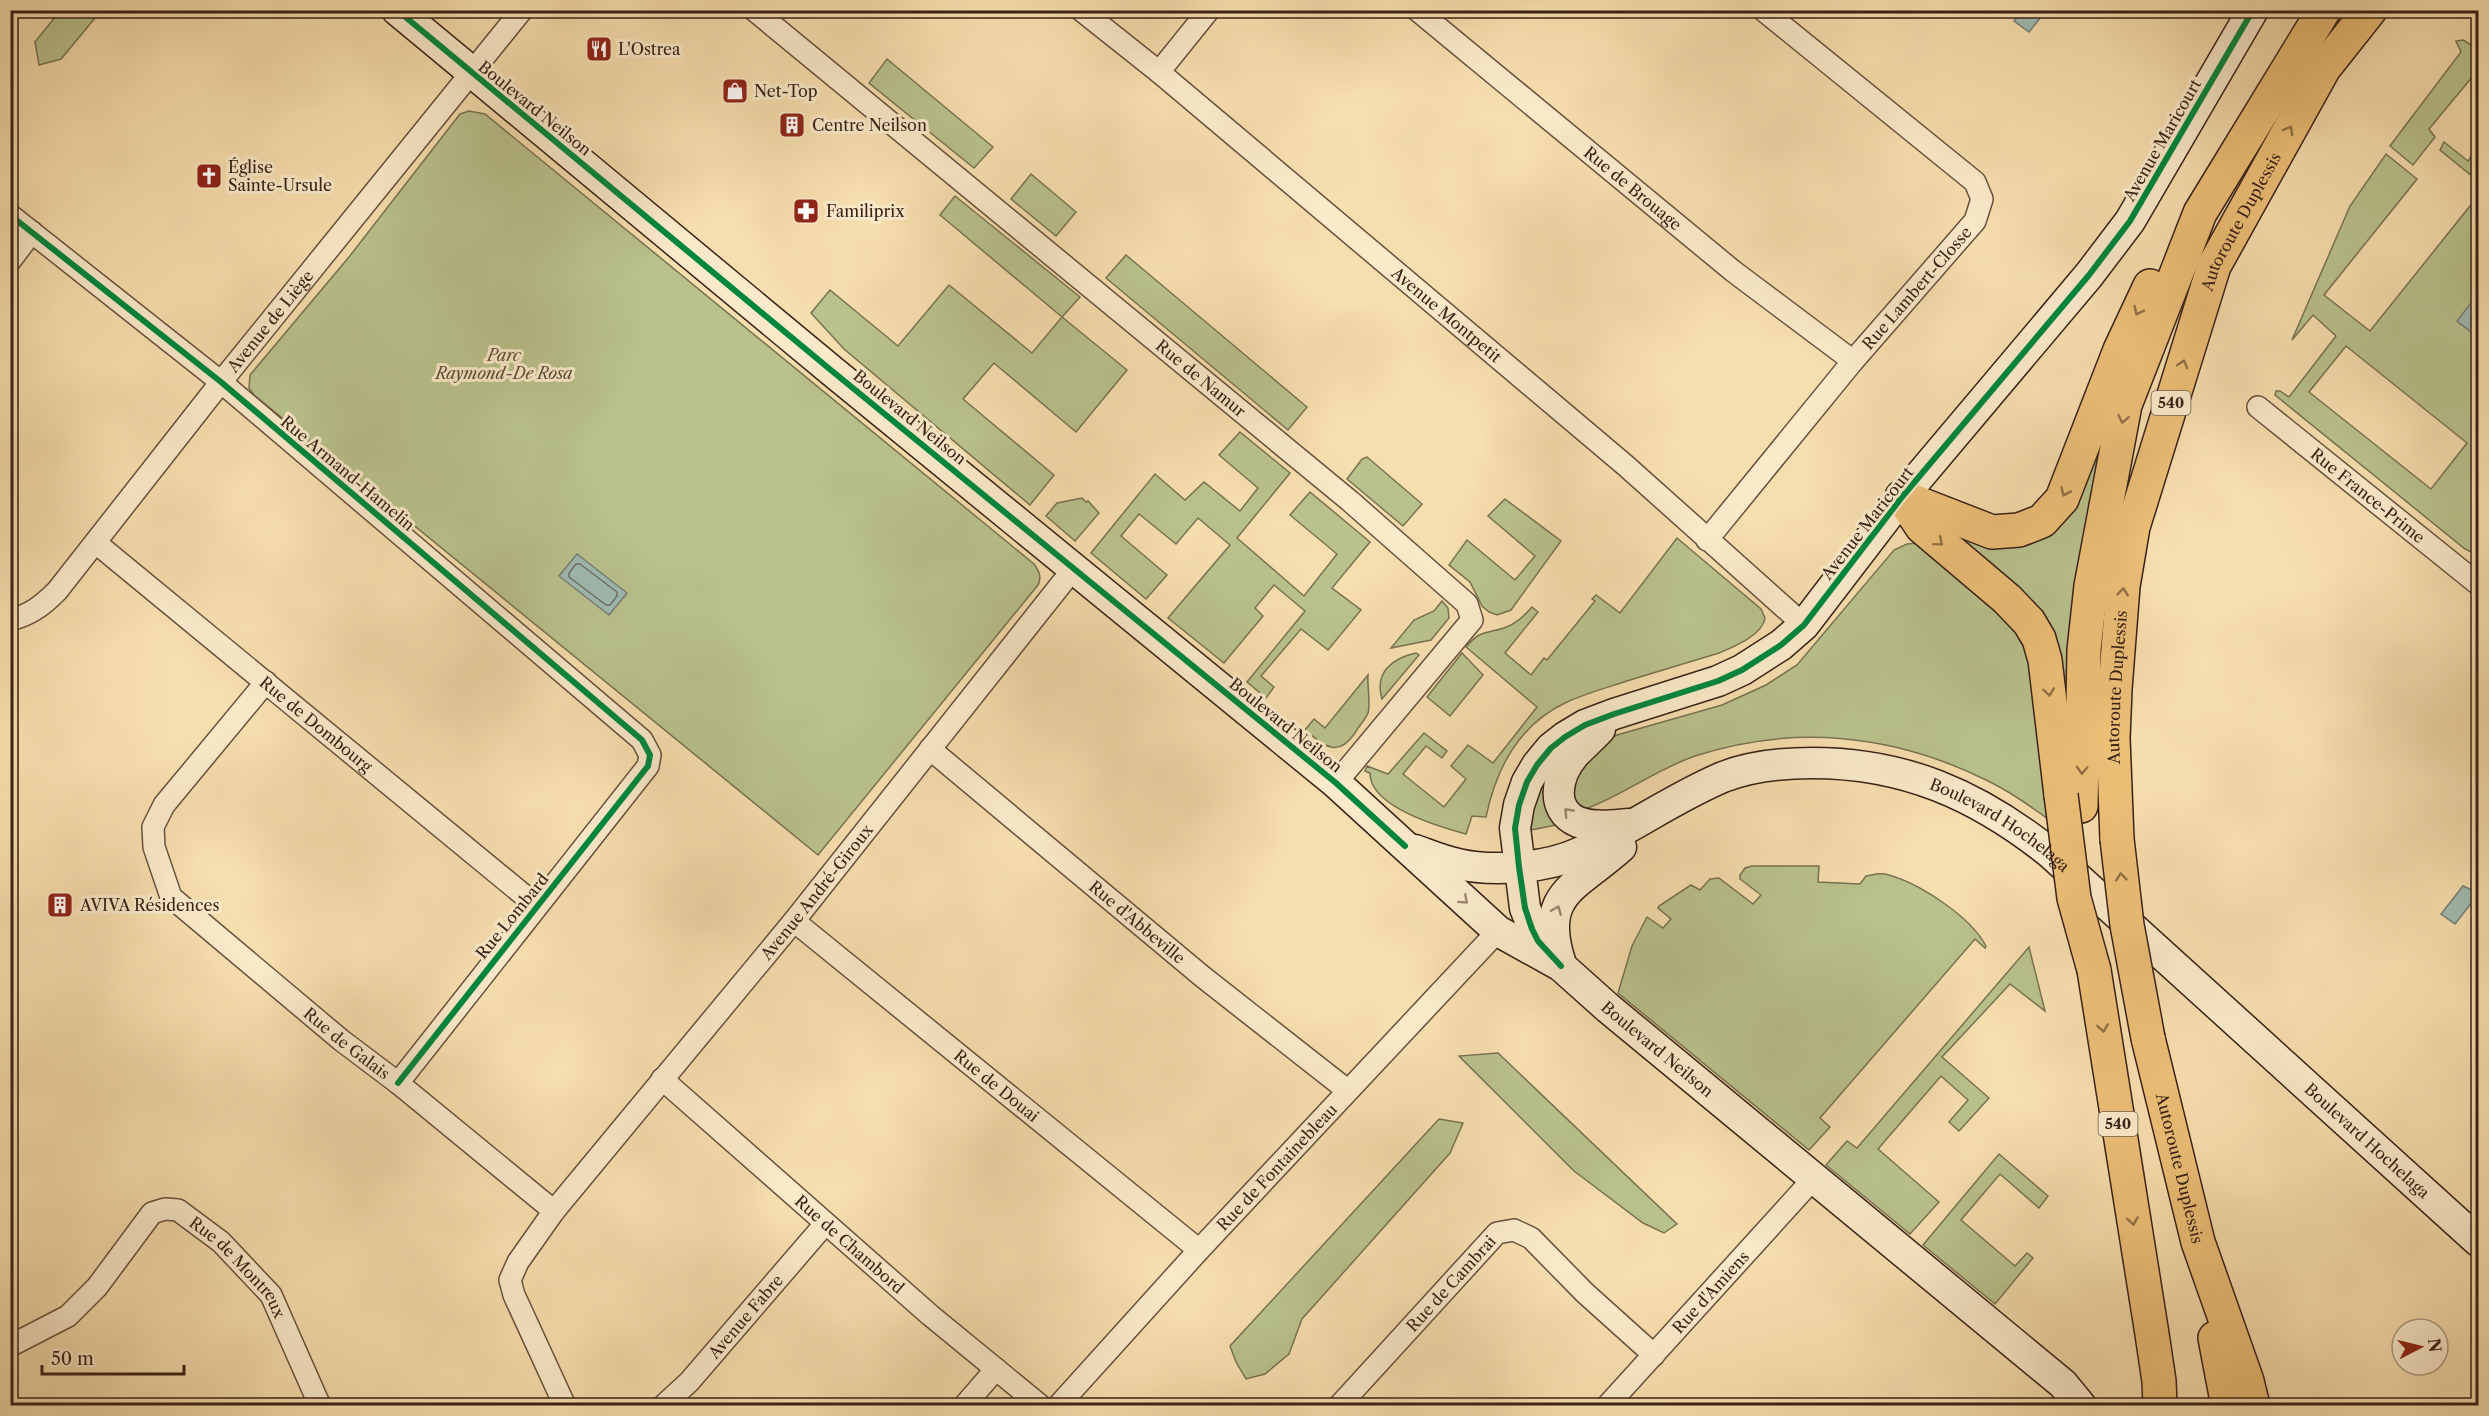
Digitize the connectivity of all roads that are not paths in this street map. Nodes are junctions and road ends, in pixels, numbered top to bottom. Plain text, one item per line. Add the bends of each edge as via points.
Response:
1 (397, 10) edge
2 (522, 10) edge
3 (754, 10) edge
4 (1081, 10) edge
5 (1209, 10) edge
6 (1417, 10) edge
7 (1764, 10) edge
8 (2253, 10) edge
9 (2319, 10) edge
10 (2325, 10) edge
11 (2370, 10) edge
12 (471, 72) junction
13 (1159, 72) junction
14 (10, 215) edge
15 (32, 232) junction
16 (10, 261) edge
17 (1853, 361) junction
18 (221, 382) junction
19 (2258, 407) dead end
20 (1902, 497) junction
21 (1707, 540) junction
22 (96, 543) junction
23 (1074, 568) junction
24 (2478, 584) edge
25 (10, 620) edge
26 (1804, 625) junction
27 (266, 682) junction
28 (1614, 714) junction
29 (930, 749) junction
30 (648, 766) joint
31 (1336, 783) junction
32 (2071, 800) junction
33 (1660, 810) junction
34 (1405, 846) junction
35 (1519, 867) junction
36 (537, 906) junction
37 (794, 921) junction
38 (1498, 931) junction
39 (1561, 966) junction
40 (662, 1079) junction
41 (398, 1083) junction
42 (1347, 1090) junction
43 (1815, 1178) junction
44 (554, 1211) junction
45 (825, 1224) junction
46 (2478, 1241) edge
47 (1199, 1250) junction
48 (2142, 1278) junction
49 (10, 1346) edge
50 (1654, 1355) junction
51 (996, 1369) junction
52 (2246, 1400) edge
53 (320, 1406) edge
54 (566, 1406) edge
55 (663, 1406) edge
56 (964, 1406) edge
57 (1041, 1406) edge
58 (1058, 1406) edge
59 (1339, 1406) edge
60 (1607, 1406) edge
61 (2081, 1406) edge
62 (2139, 1406) edge
63 (2160, 1406) edge

1 - 12 main road, Boulevard Neilson
2 - 12 street, Avenue de Liège
3 - 31 street, Rue de Namur via 1350,501 1467,603 1472,621
4 - 13 street, Avenue Montpetit
5 - 13 street
6 - 17 street, Rue de Brouage via 1733,271
7 - 17 street, Rue Lambert-Closse via 1975,182 1982,199 1975,221
8 - 20 main road, Avenue Maricourt via 2130,221
9 -> 20 highway via 2300,30 2195,193 2120,350 2062,499 2042,521 2019,530 1992,532
10 -> 32 highway, Autoroute Duplessis / 540 via 2200,213 2125,405 2091,586
52 -> 11 highway, Autoroute Duplessis / 540, bridge via 2198,1242 2148,1038 2128,936 2117,839 2113,738 2123,586 2133,527 2214,266 2324,68
12 - 18 street, Avenue de Liège
12 - 23 main road, Boulevard Neilson
13 - 21 street, Avenue Montpetit via 1625,465
14 - 15 street, Rue Armand-Hamelin
15 - 16 street
15 - 18 street, Rue Armand-Hamelin
17 - 21 street, Rue Lambert-Closse
18 - 22 street, Avenue de Liège
18 - 30 street, Rue Armand-Hamelin via 642,740 650,755
19 - 24 street, Rue France-Prime
20 - 26 main road, Avenue Maricourt
20 -> 32 highway via 1922,527 2007,599 2039,639
21 - 26 street, Avenue Montpetit
22 - 25 street, Avenue de Liège via 41,607
22 - 27 street, Rue de Dombourg
23 - 29 street, Avenue André-Giroux
23 - 31 main road, Boulevard Neilson
26 - 28 main road, Avenue Maricourt via 1742,670
27 - 36 street, Rue de Dombourg
27 - 41 street, Rue de Galais via 164,805 153,827 162,875 171,897
33 -> 28 main road via 1630,824 1605,826 1577,822 1562,810 1558,789 1562,775 1573,756
28 - 35 main road, Avenue Maricourt via 1565,737 1537,765 1527,782 1515,828
29 - 37 street, Avenue André-Giroux
29 - 42 street, Rue d'Abbeville via 1203,977
30 - 36 street, Rue Lombard
31 - 34 main road, Boulevard Neilson
32 -> 48 highway, Autoroute Duplessis / 540, bridge
33 - 35 main road, Boulevard Hochelaga via 1578,853
39 -> 33 main road via 1552,939 1554,917 1562,900 1583,875
33 - 46 main road, Boulevard Hochelaga via 1725,776 1754,768 1802,763 1889,770 1937,784 1975,801 2049,852
34 - 35 main road, Boulevard Hochelaga via 1460,865
34 -> 38 main road, Boulevard Neilson
35 - 39 main road, Avenue Maricourt via 1532,929
36 - 41 street, Rue Lombard
37 - 40 street, Avenue André-Giroux
37 - 47 street, Rue de Douai
38 - 39 main road, Boulevard Neilson
38 - 42 street, Rue de Fontainebleau
39 - 43 main road, Boulevard Neilson
40 - 44 street, Avenue André-Giroux
40 - 45 street, Rue de Chambord
41 - 44 street, Rue de Galais
42 - 47 street, Rue de Fontainebleau
43 - 50 street, Rue d'Amiens
43 - 61 main road, Boulevard Neilson via 2063,1384
44 - 54 street via 510,1280 513,1295
45 - 51 street, Rue de Chambord
45 - 55 street, Avenue Fabre via 690,1382
47 - 58 street, Rue de Fontainebleau
48 - 62 highway
48 - 63 highway, Autoroute Duplessis / 540
49 - 53 street, Rue de Montreux via 68,1316 97,1287 152,1214 178,1210 222,1242 271,1295
50 - 59 street, Rue de Cambrai via 1531,1238 1514,1230 1497,1233
50 - 60 street, Rue d'Amiens
51 - 56 street
51 - 57 street, Rue de Chambord

